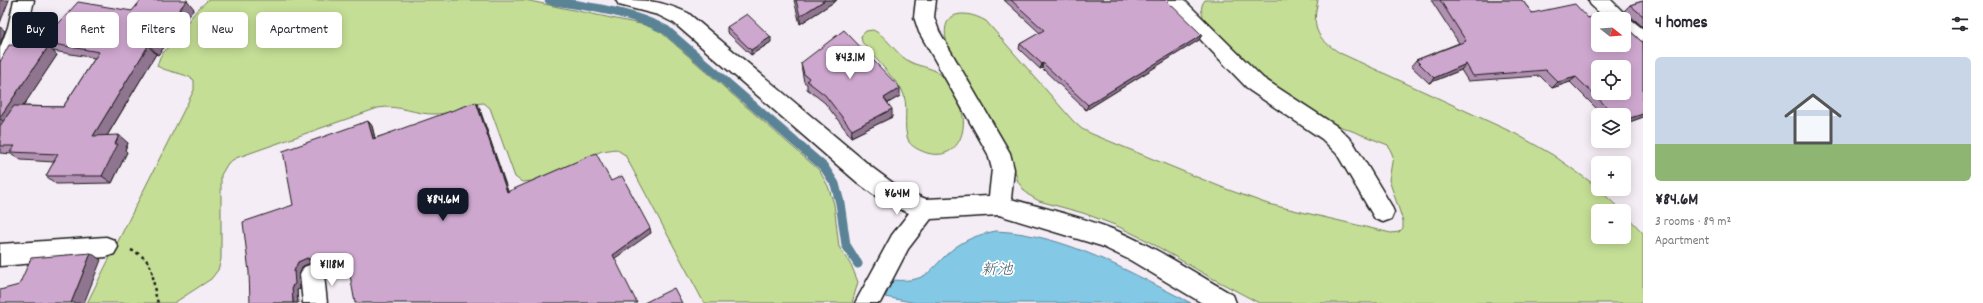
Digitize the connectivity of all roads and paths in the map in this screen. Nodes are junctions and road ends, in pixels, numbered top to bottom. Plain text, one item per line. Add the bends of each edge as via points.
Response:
1 (24, 0) edge
2 (626, 0) edge
3 (926, 0) edge
4 (1172, 0) edge
5 (1598, 0) edge
6 (1611, 12) edge
7 (1631, 30) edge
8 (1643, 41) edge
9 (0, 67) edge
10 (999, 205) junction
11 (925, 209) junction
12 (1383, 212) dead end
13 (106, 247) joint
14 (0, 255) edge
15 (312, 275) dead end
16 (158, 303) edge
17 (315, 303) edge
18 (866, 303) edge
19 (1224, 303) edge

1 - 9 street via 19,29
2 - 11 street via 663,9 681,18 866,176 893,196
3 - 10 street via 924,17 929,32 998,153 1003,169
4 - 12 street via 1256,84 1330,133 1345,148
5 - 6 street
7 - 8 street
10 - 11 street
10 - 19 street via 1109,239
11 - 18 street via 900,242
13 - 14 street
13 - 16 path via 129,248 145,258 153,274
15 - 17 street

